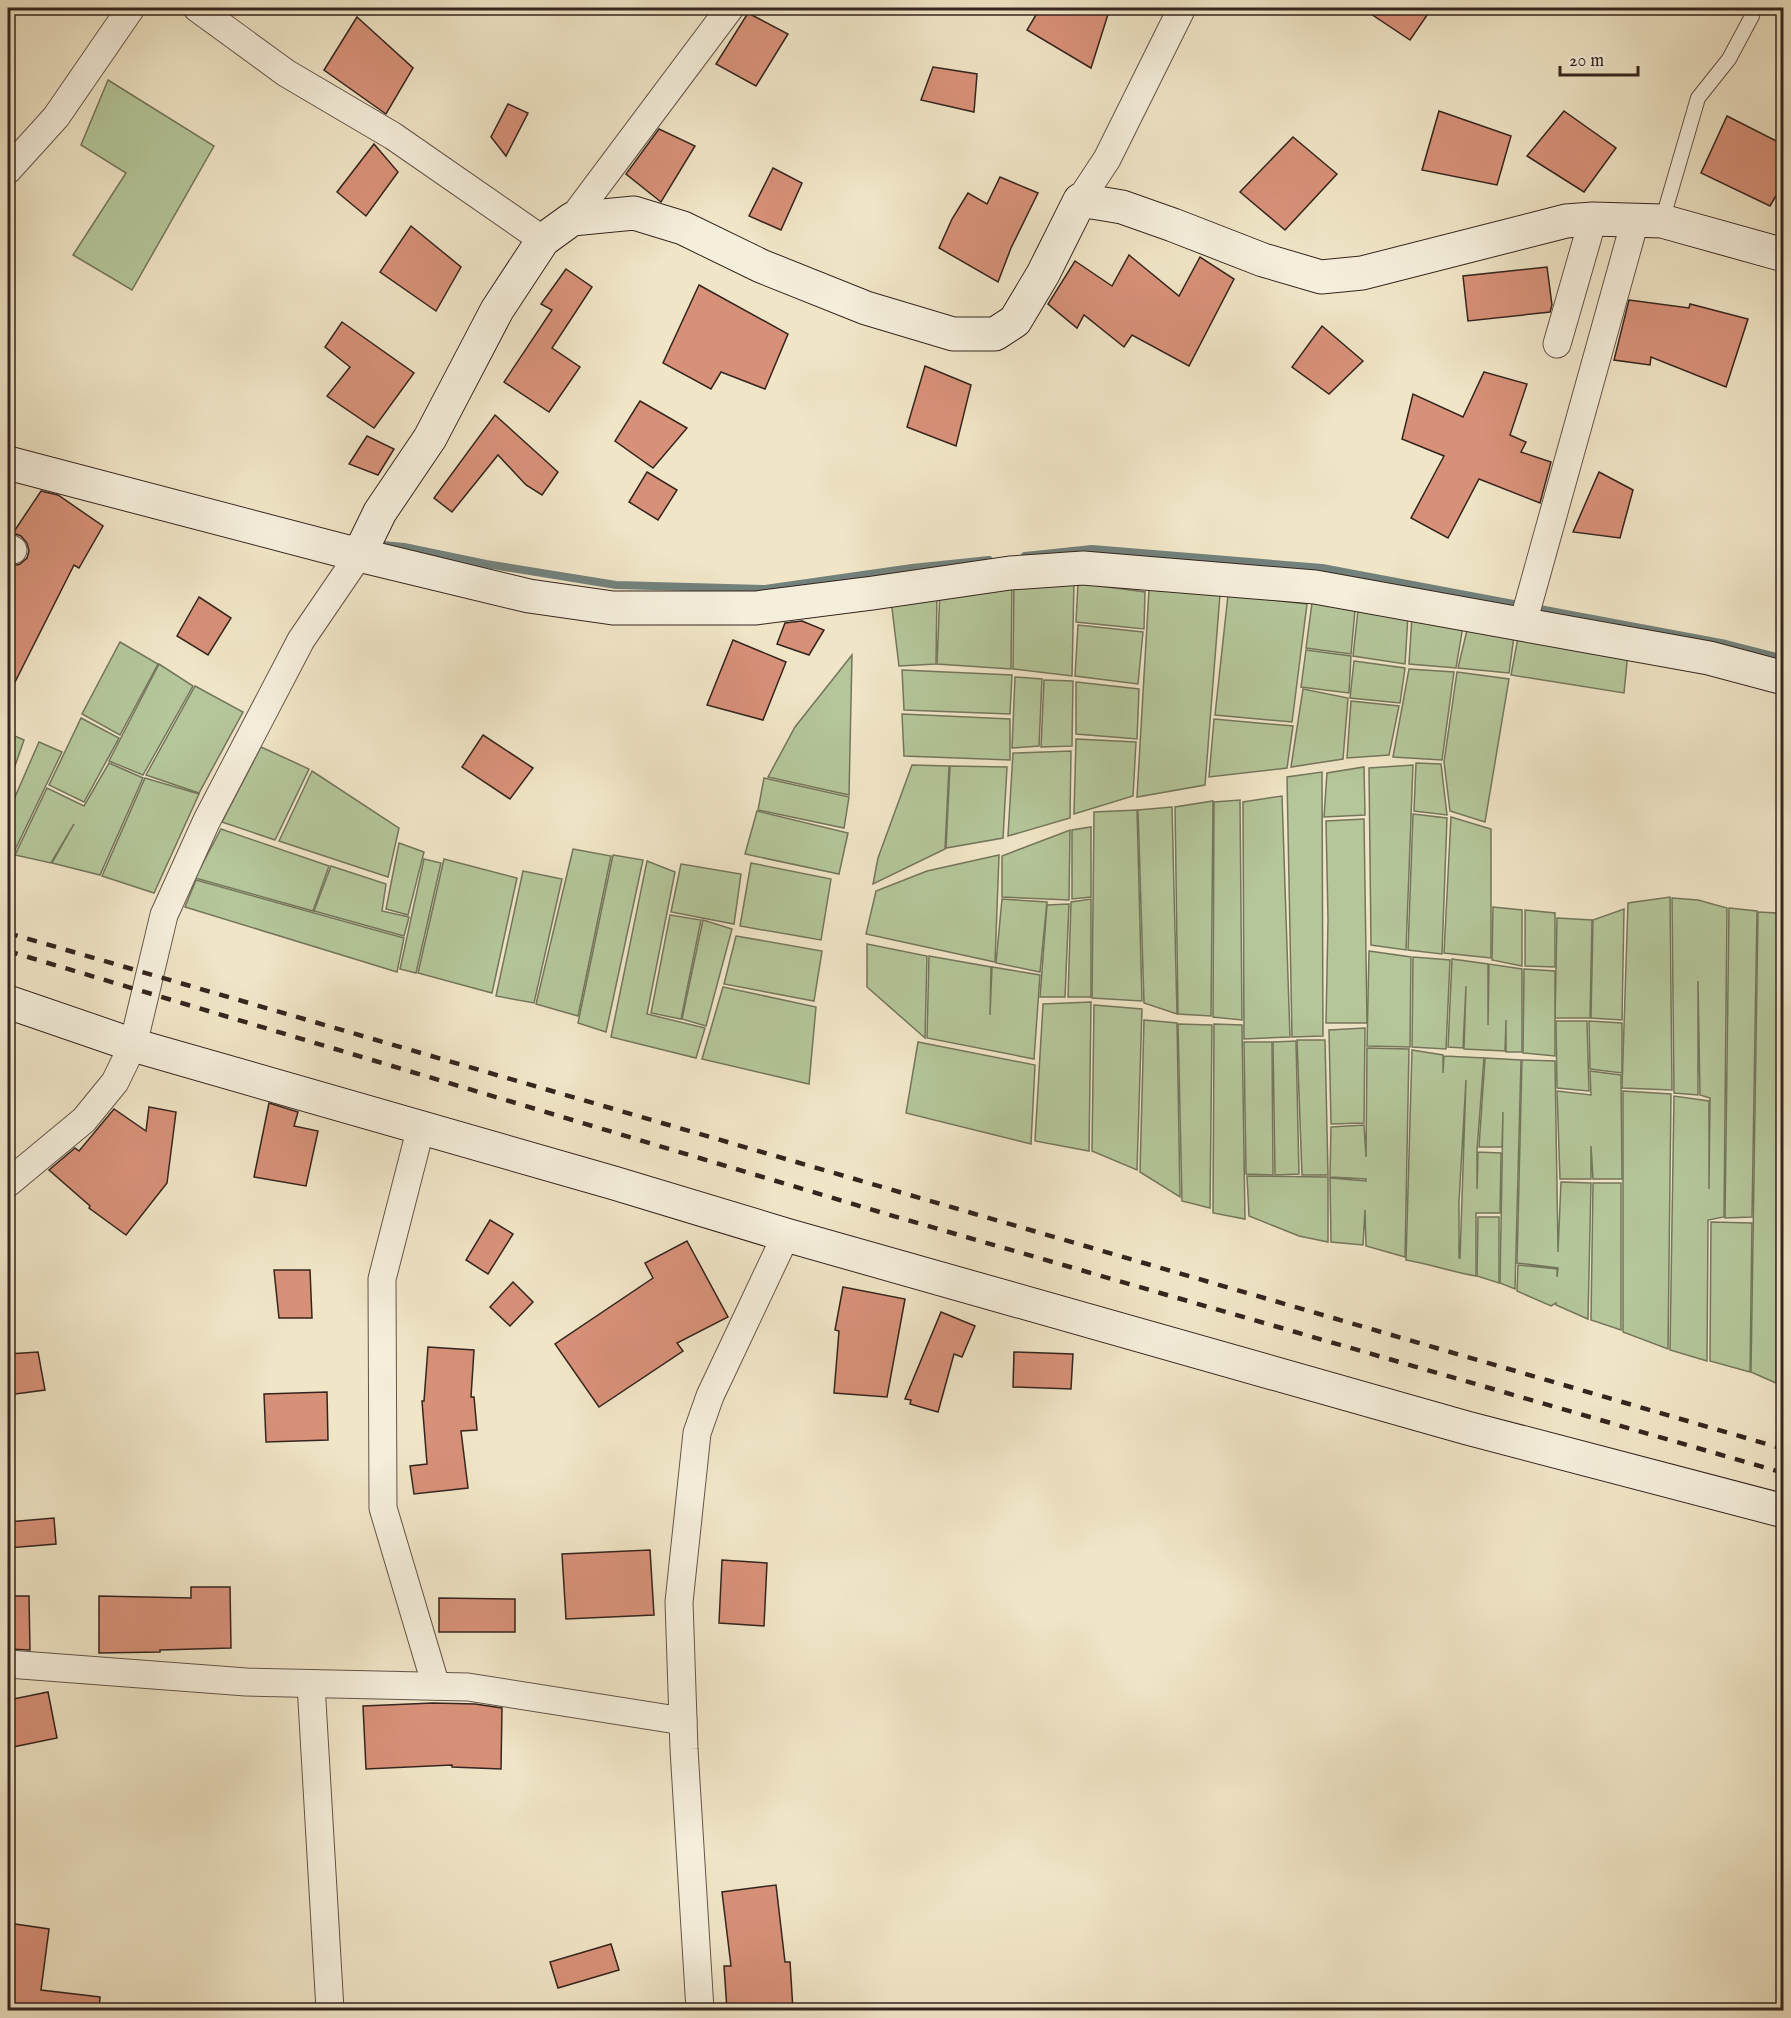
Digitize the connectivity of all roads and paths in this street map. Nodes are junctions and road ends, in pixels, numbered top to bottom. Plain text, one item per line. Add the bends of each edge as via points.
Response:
1 (131, 8) edge
2 (197, 8) edge
3 (730, 8) edge
4 (1182, 8) edge
5 (1753, 8) edge
6 (8, 170) edge
7 (1080, 200) junction
8 (572, 219) junction
9 (1593, 219) junction
10 (1648, 221) junction
11 (543, 240) junction
12 (1784, 255) edge
13 (1557, 344) dead end
14 (8, 463) edge
15 (361, 552) junction
16 (1526, 612) junction
17 (1784, 678) edge
18 (8, 1002) edge
19 (133, 1045) junction
20 (421, 1128) junction
21 (8, 1184) edge
22 (786, 1235) junction
23 (1784, 1511) edge
24 (8, 1664) edge
25 (311, 1684) junction
26 (436, 1686) junction
27 (683, 1720) junction
28 (330, 2010) edge
29 (700, 2010) edge

1 - 6 street via 56,117
2 - 11 street via 286,73 393,136
3 - 8 street
4 - 7 street via 1107,159
5 - 10 lane via 1729,59 1698,98
7 - 8 street via 1015,321 994,334 953,334 866,308 761,266 683,228 634,213
7 - 9 street via 1122,207 1263,260 1321,277 1362,273 1556,223
8 - 11 street
9 - 10 street
9 - 13 street
10 - 12 street
10 - 16 street
11 - 15 street via 497,310 430,438 380,512
14 - 15 street
15 - 16 street via 529,596 613,608 756,608 1010,573 1083,568 1315,587
15 - 19 street via 301,639 207,820 164,915
16 - 17 street
18 - 19 street
19 - 20 street
19 - 21 street via 115,1082 84,1120
20 - 22 street
20 - 26 street via 382,1279 383,1508
22 - 23 street via 1455,1424
22 - 27 street via 710,1396 697,1433 679,1602
24 - 25 street
25 - 26 street
25 - 28 street
26 - 27 street via 468,1687
27 - 29 street

